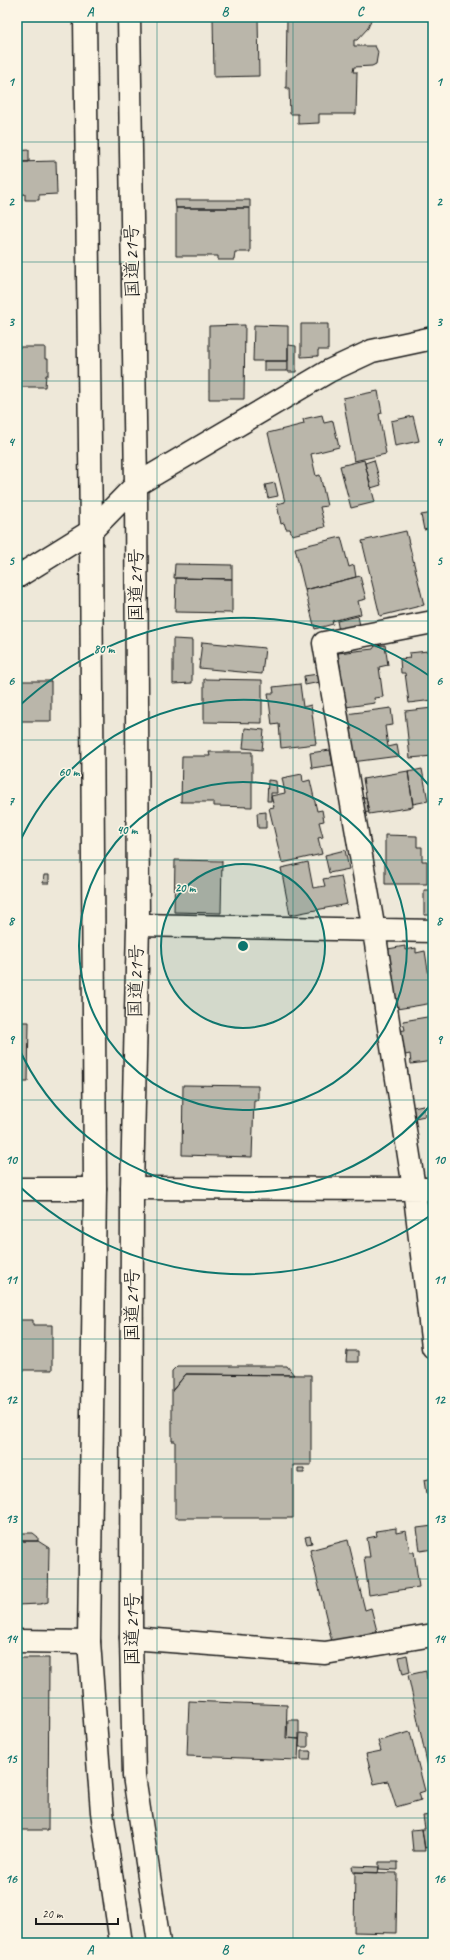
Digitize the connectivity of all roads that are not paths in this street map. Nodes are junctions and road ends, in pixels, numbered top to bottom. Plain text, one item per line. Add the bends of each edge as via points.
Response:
1 (85, 17) edge
2 (128, 17) edge
3 (433, 338) edge
4 (136, 486) junction
5 (91, 531) junction
6 (17, 577) edge
7 (433, 622) edge
8 (138, 926) junction
9 (374, 931) junction
10 (433, 931) edge
11 (17, 1188) edge
12 (132, 1188) junction
13 (95, 1189) junction
14 (424, 1189) edge
15 (433, 1347) edge
16 (433, 1635) edge
17 (131, 1638) junction
18 (17, 1641) edge
19 (89, 1642) junction
20 (120, 1943) edge
21 (159, 1943) edge

1 - 5 main road, 国道21号
2 - 4 main road, 国道21号
3 - 4 main road via 372,351 329,371
4 - 5 main road
4 - 8 main road, 国道21号
5 - 6 main road
5 - 13 main road, 国道21号
7 - 9 main road via 324,643
8 - 9 main road
8 - 12 main road, 国道21号
9 - 10 main road
9 - 14 main road
11 - 13 main road
12 - 14 main road
12 - 17 main road, 国道21号
13 - 19 main road, 国道21号
14 - 15 main road
16 - 17 main road via 324,1653
17 - 21 main road, 国道21号 via 134,1776
18 - 19 main road
19 - 20 main road, 国道21号 via 102,1812

